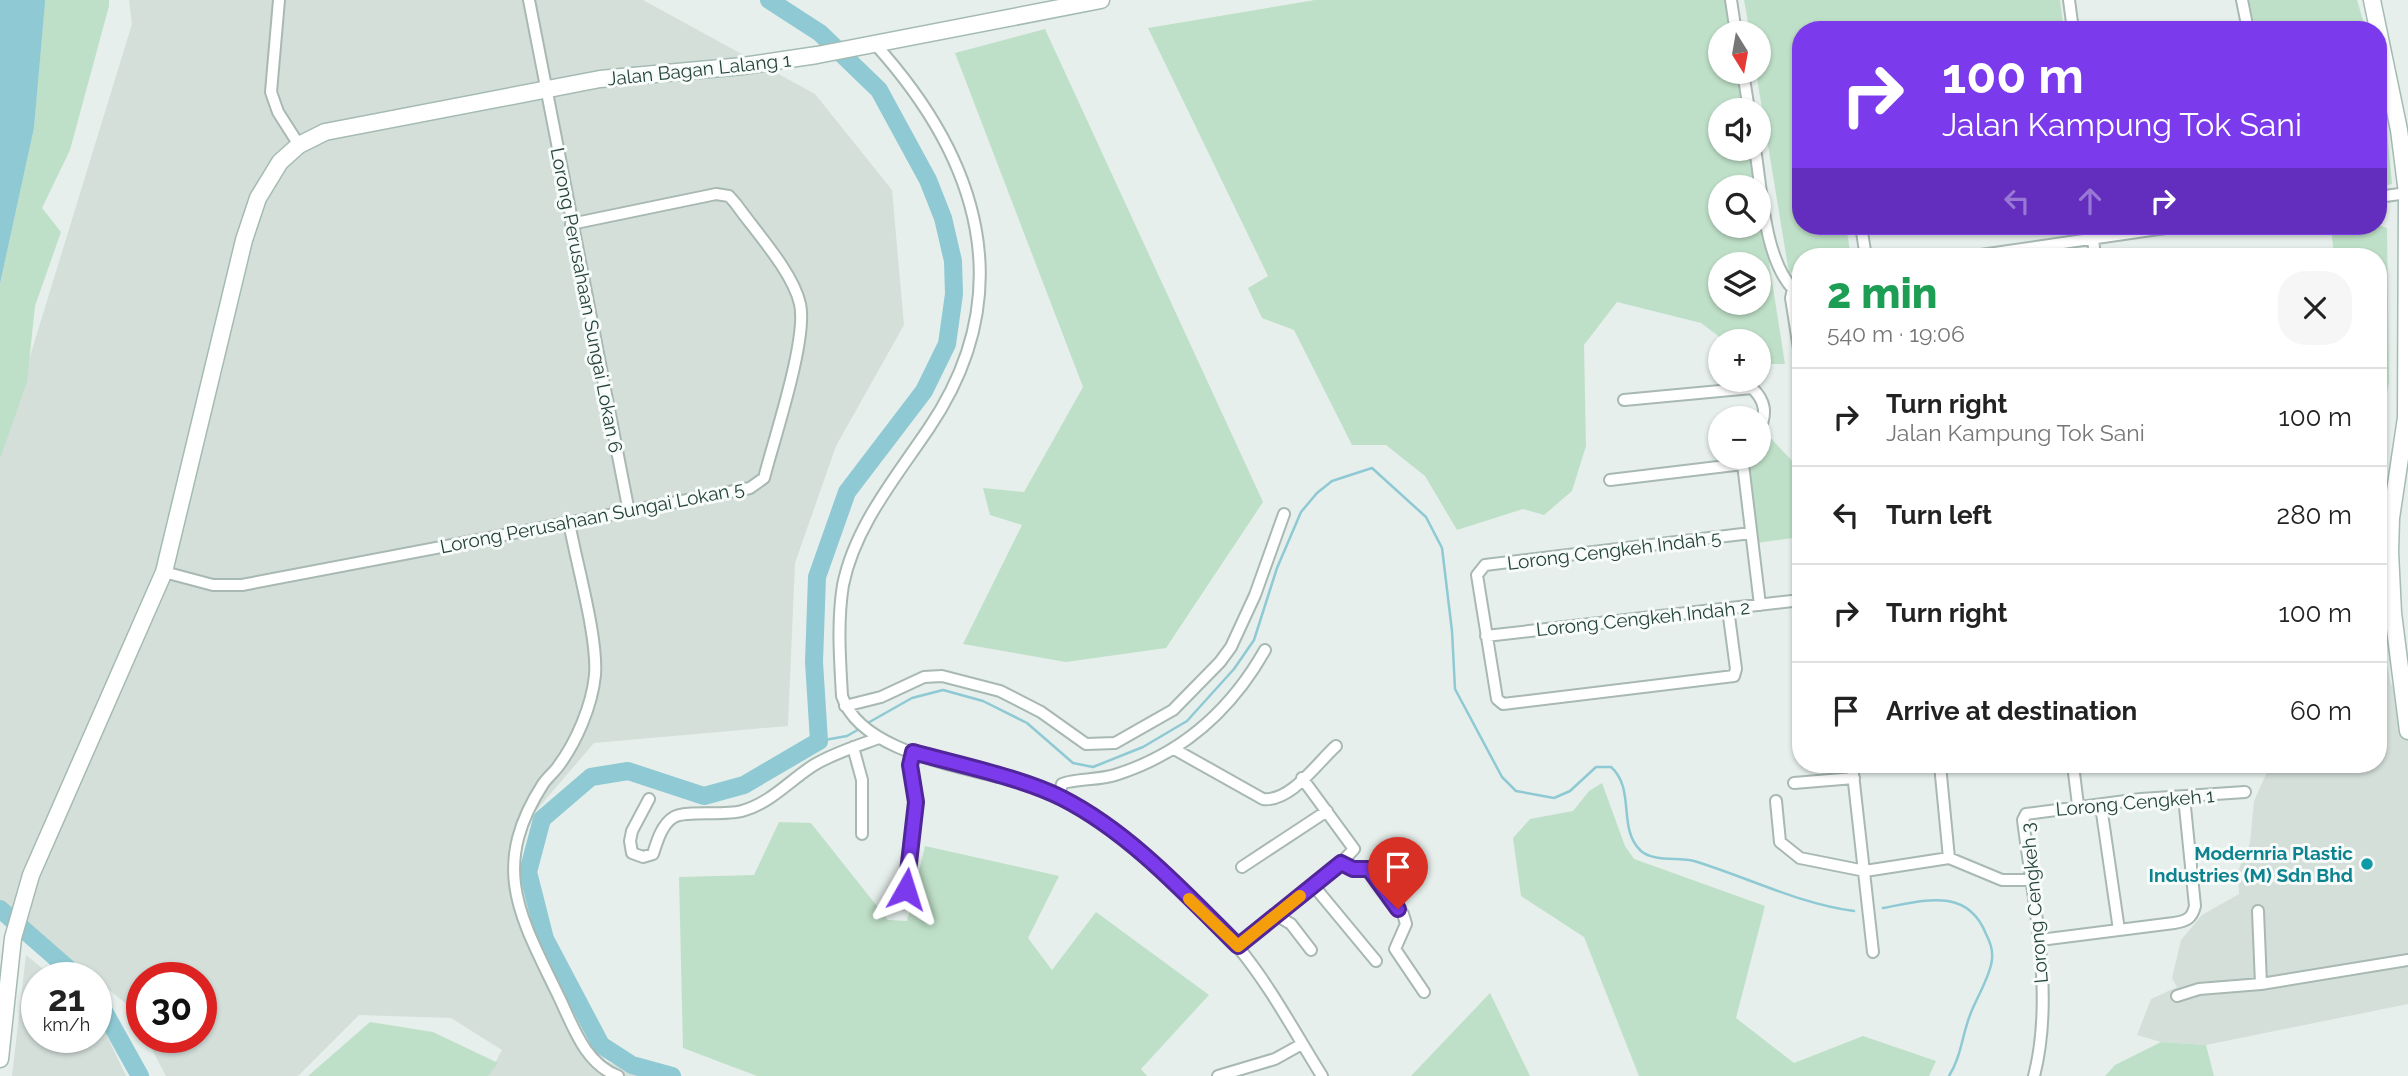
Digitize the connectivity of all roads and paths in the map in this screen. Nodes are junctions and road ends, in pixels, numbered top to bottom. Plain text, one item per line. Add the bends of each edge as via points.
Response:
1 (279, 0) edge
2 (529, 0) edge
3 (1101, 0) edge
4 (1731, 0) edge
5 (2068, 0) edge
6 (2242, 0) edge
7 (2372, 0) edge
8 (1735, 21) edge
9 (2072, 21) edge
10 (2246, 21) edge
11 (2377, 21) edge
12 (873, 45) junction
13 (2387, 59) edge
14 (545, 89) junction
15 (2403, 121) edge
16 (299, 145) junction
17 (2405, 151) edge
18 (1757, 161) edge
19 (2407, 184) edge
20 (2387, 193) edge
21 (571, 224) junction
22 (2119, 235) edge
23 (2093, 239) junction
24 (2030, 248) edge
25 (2094, 248) edge
26 (1792, 284) edge
27 (2407, 312) edge
28 (1623, 400) dead end
29 (1763, 406) edge
30 (2407, 418) edge
31 (1708, 465) edge
32 (1746, 469) edge
33 (1610, 480) dead end
34 (629, 512) junction
35 (1284, 514) dead end
36 (569, 522) junction
37 (1751, 533) junction
38 (164, 572) junction
39 (2387, 594) edge
40 (1792, 601) edge
41 (1760, 605) junction
42 (1728, 609) junction
43 (2387, 617) edge
44 (1486, 636) junction
45 (1265, 650) dead end
46 (2404, 680) edge
47 (848, 711) junction
48 (2408, 732) edge
49 (877, 737) junction
50 (1336, 746) dead end
51 (853, 747) junction
52 (1174, 749) junction
53 (913, 752) junction
54 (1854, 773) edge
55 (1941, 773) edge
56 (2074, 773) edge
57 (1302, 778) junction
58 (1854, 778) junction
59 (1794, 783) dead end
60 (2245, 792) dead end
61 (1059, 796) junction
62 (2184, 797) junction
63 (649, 799) dead end
64 (1776, 802) dead end
65 (2078, 806) junction
66 (1327, 811) junction
67 (2102, 813) dead end
68 (2026, 814) joint
69 (862, 834) dead end
70 (1948, 858) junction
71 (1341, 863) junction
72 (1242, 867) dead end
73 (1864, 872) junction
74 (2031, 880) junction
75 (1313, 885) junction
76 (906, 889) dead end
77 (2258, 911) dead end
78 (1276, 915) junction
79 (2119, 930) junction
80 (2040, 940) junction
81 (1238, 946) junction
82 (1311, 950) dead end
83 (1873, 952) dead end
84 (2408, 960) edge
85 (1376, 961) dead end
86 (2261, 984) junction
87 (1424, 992) dead end
88 (2177, 996) dead end
89 (1302, 1044) junction
90 (0, 1059) edge
91 (618, 1076) edge
92 (1218, 1076) edge
93 (1322, 1076) edge
94 (2034, 1076) edge

1 - 16 street via 271,92
2 - 14 street, Lorong Perusahaan Sungai Lokan 6
3 - 12 main road, Jalan Bagan Lalang 1
4 - 8 street
5 - 9 street
6 - 10 street
7 - 11 main road
12 - 14 main road, Jalan Bagan Lalang 1
12 - 47 street via 916,95 957,163 975,219 980,270 975,329 962,370 929,428 878,501 844,584 839,624 842,696
13 - 15 main road
14 - 16 main road, Jalan Bagan Lalang 1 via 325,132
14 - 21 street, Lorong Perusahaan Sungai Lokan 6
15 - 17 main road
16 - 38 main road via 280,162 258,198 246,230
17 - 19 main road
18 - 26 street via 1772,253 1783,279
19 - 20 street
19 - 27 main road
21 - 34 street, Lorong Perusahaan Sungai Lokan 6
21 - 34 street, Lorong Perusahaan Sungai Lokan 5 via 716,194 729,196 792,282 801,304 801,334 764,478 750,488
22 - 23 street
23 - 24 street
23 - 25 street
27 - 30 main road
28 - 29 street via 1752,388 1762,397
30 - 39 main road via 2391,518
31 - 33 street
32 - 37 street
34 - 36 street, Lorong Perusahaan Sungai Lokan 5
35 - 47 street via 1231,647 1173,710 1115,743 1086,744 1041,712 1000,691 942,676 923,677
36 - 38 street, Lorong Perusahaan Sungai Lokan 5 via 242,585 213,585
36 - 91 street via 595,674 584,720 520,828 512,863 516,898 530,935 583,1048
37 - 41 street
37 - 44 street, Lorong Cengkeh Indah 5 via 1486,565 1478,571
38 - 90 main road via 31,875 13,938
40 - 41 street, Lorong Cengkeh Indah 2
41 - 42 street, Lorong Cengkeh Indah 2
42 - 44 street, Lorong Cengkeh Indah 2
42 - 44 street via 1734,676 1511,704 1499,702
43 - 46 main road
45 - 52 street via 1238,693
46 - 48 main road
47 - 49 street
49 - 51 street
49 - 53 street
50 - 57 street
51 - 63 street via 812,766 747,810 724,816 683,813 671,818 653,853 643,857 632,853 630,841
51 - 69 street via 862,780
52 - 57 street via 1263,799 1284,796
52 - 61 street via 1107,778 1068,781 1062,784
53 - 61 street
53 - 76 street via 910,765 916,802
54 - 58 street
55 - 70 street
56 - 65 street
57 - 66 street
58 - 59 street
58 - 73 street
60 - 62 street, Lorong Cengkeh 1
61 - 81 street via 1147,860
62 - 65 street, Lorong Cengkeh 1
62 - 79 street via 2195,905 2187,921
64 - 73 street via 1780,842 1800,858
65 - 68 street, Lorong Cengkeh 1
66 - 71 street via 1354,849
66 - 72 street
67 - 79 street
68 - 74 street, Lorong Cengkeh 3
70 - 73 street
70 - 74 street via 2002,880
71 - 75 street
71 - 87 street via 1369,869 1403,914 1406,924 1395,949
73 - 83 street
74 - 80 street, Lorong Cengkeh 3
75 - 78 street
75 - 85 street
77 - 86 street
78 - 81 street
78 - 82 street via 1291,923
79 - 80 street
80 - 94 street, Lorong Cengkeh 3 via 2043,986
81 - 89 street
84 - 86 street
86 - 88 street via 2199,989
89 - 92 street via 1275,1059
89 - 93 street

